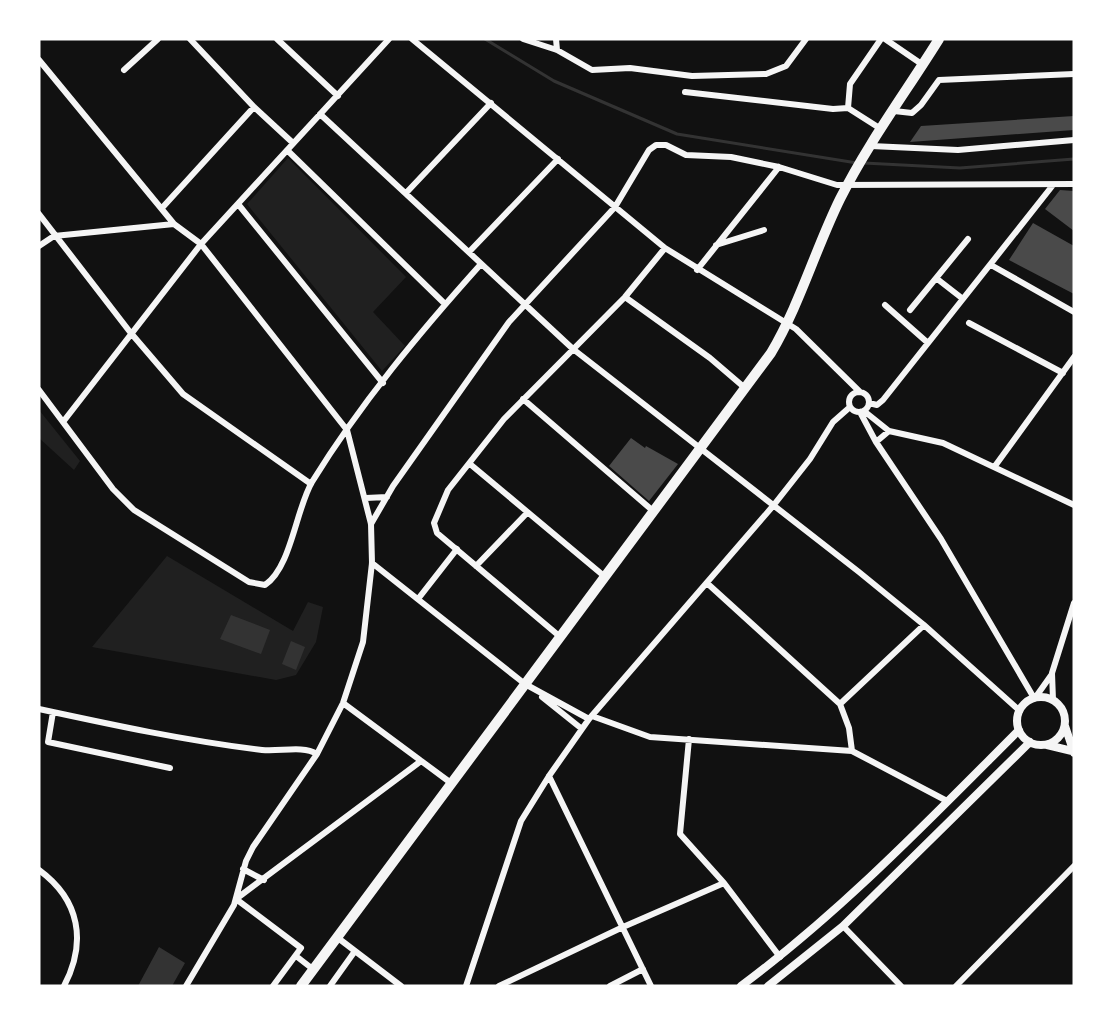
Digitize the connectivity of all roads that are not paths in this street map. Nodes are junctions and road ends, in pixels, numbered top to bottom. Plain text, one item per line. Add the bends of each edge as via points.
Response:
1 (158, 39) edge
2 (190, 39) edge
3 (277, 39) edge
4 (389, 39) edge
5 (412, 39) edge
6 (523, 39) edge
7 (556, 39) edge
8 (806, 39) edge
9 (883, 39) edge
10 (939, 39) edge
11 (557, 50) junction
12 (39, 60) edge
13 (923, 65) junction
14 (124, 70) dead end
15 (1074, 74) edge
16 (685, 92) dead end
17 (338, 96) junction
18 (491, 103) junction
19 (254, 107) junction
20 (848, 108) junction
21 (894, 111) junction
22 (320, 114) junction
23 (882, 129) junction
24 (1074, 140) edge
25 (293, 143) junction
26 (287, 150) junction
27 (868, 150) junction
28 (558, 159) junction
29 (779, 168) junction
30 (850, 180) junction
31 (1074, 184) edge
32 (1053, 185) junction
33 (406, 193) junction
34 (238, 204) junction
35 (615, 207) junction
36 (162, 208) junction
37 (39, 214) edge
38 (174, 224) junction
39 (764, 230) dead end
40 (54, 236) junction
41 (968, 239) dead end
42 (201, 244) junction
43 (716, 245) junction
44 (39, 246) edge
45 (665, 248) junction
46 (469, 252) junction
47 (481, 264) junction
48 (991, 265) junction
49 (697, 270) junction
50 (936, 278) junction
51 (625, 297) junction
52 (963, 299) junction
53 (445, 304) junction
54 (525, 304) junction
55 (885, 305) dead end
56 (910, 310) dead end
57 (1074, 312) edge
58 (969, 323) dead end
59 (788, 324) junction
60 (130, 332) junction
61 (928, 343) junction
62 (573, 349) junction
63 (1074, 357) edge
64 (1063, 373) junction
65 (383, 383) junction
66 (746, 388) junction
67 (39, 390) edge
68 (860, 392) junction
69 (523, 399) junction
70 (869, 403) junction
71 (850, 406) junction
72 (862, 411) junction
73 (63, 422) junction
74 (347, 430) junction
75 (889, 431) junction
76 (876, 442) junction
77 (701, 448) junction
78 (470, 464) junction
79 (995, 466) junction
80 (311, 484) junction
81 (366, 498) junction
82 (387, 498) junction
83 (1074, 505) edge
84 (773, 506) junction
85 (652, 510) junction
86 (527, 513) junction
87 (371, 524) junction
88 (457, 549) junction
89 (372, 563) junction
90 (476, 566) junction
91 (604, 576) junction
92 (708, 584) junction
93 (418, 599) junction
94 (1074, 603) edge
95 (924, 625) junction
96 (557, 640) junction
97 (1052, 673) junction
98 (525, 684) junction
99 (540, 694) junction
100 (1035, 698) junction
101 (1053, 700) junction
102 (343, 703) junction
103 (840, 704) junction
104 (39, 709) edge
105 (1020, 711) junction
106 (52, 712) junction
107 (591, 717) junction
108 (1064, 724) junction
109 (582, 729) junction
110 (1019, 730) junction
111 (689, 739) junction
112 (1030, 742) junction
113 (1045, 745) junction
114 (852, 751) junction
115 (1073, 752) edge
116 (317, 754) junction
117 (421, 761) junction
118 (170, 768) dead end
119 (549, 776) junction
120 (451, 783) junction
121 (947, 801) junction
122 (1074, 866) edge
123 (243, 869) junction
124 (39, 870) edge
125 (264, 880) junction
126 (724, 884) junction
127 (237, 899) junction
128 (843, 926) junction
129 (623, 927) junction
130 (338, 938) junction
131 (355, 951) junction
132 (296, 956) junction
133 (780, 957) junction
134 (643, 969) junction
135 (314, 970) junction
136 (64, 986) edge
137 (186, 986) edge
138 (273, 986) edge
139 (301, 986) edge
140 (330, 986) edge
141 (401, 986) edge
142 (466, 986) edge
143 (499, 986) edge
144 (610, 986) edge
145 (651, 986) edge
146 (741, 986) edge
147 (768, 986) edge
148 (901, 986) edge
149 (956, 986) edge

1 - 14 street
2 - 19 street
3 - 17 street
4 - 17 street
5 - 18 street
6 - 11 street
7 - 11 street
8 - 11 street via 786,66 766,74 692,76 630,68 592,70
9 - 13 street
9 - 20 street via 850,84
10 - 13 highway
12 - 36 street
13 - 21 highway
15 - 21 street via 939,80 912,113
16 - 20 street
17 - 22 street
18 - 28 street
18 - 33 street
19 - 25 street
19 - 36 street
20 - 23 street
21 - 23 highway
22 - 25 street
22 - 33 street
23 - 27 highway
24 - 27 street via 958,150
25 - 26 street
26 - 34 street
26 - 53 street
27 - 30 highway
28 - 35 street
28 - 46 street
29 - 30 street via 837,185
29 - 35 street via 731,157 686,155 666,145 656,145 649,150
29 - 43 street
30 - 32 street
30 - 59 highway via 826,227
31 - 32 street
32 - 48 street
33 - 46 street
34 - 42 street
34 - 65 street
35 - 45 street
35 - 54 street
36 - 38 street
37 - 40 street
38 - 40 street
38 - 42 street
39 - 43 street
40 - 44 street
40 - 60 street
41 - 50 street
42 - 60 street
42 - 74 street
43 - 49 street
45 - 49 street
45 - 51 street
46 - 47 street
47 - 53 street
47 - 54 street
48 - 52 street
48 - 57 street
49 - 59 street
50 - 52 street
50 - 56 street
51 - 62 street
51 - 66 street
52 - 61 street
53 - 65 street
54 - 62 street
54 - 82 street
55 - 61 street
58 - 64 street
59 - 66 highway
59 - 68 street
60 - 73 street
60 - 80 street via 183,394
61 - 70 street via 880,403
62 - 69 street
62 - 77 street
63 - 64 street
64 - 79 street
65 - 74 street
66 - 77 highway
67 - 73 street
68 - 70 street
68 - 71 street via 852,395
69 - 78 street
69 - 85 street
70 - 72 street
71 - 72 street
71 - 84 street via 833,422
72 - 75 street
72 - 76 street
73 - 80 street via 113,489 134,510 249,582 266,585 273,578
74 - 80 street
74 - 81 street
75 - 76 street
75 - 79 street via 943,443
76 - 100 street via 941,539
77 - 84 street
77 - 85 highway
78 - 86 street
78 - 88 street via 448,490 434,523 437,533
79 - 83 street
81 - 82 street
81 - 87 street
82 - 87 street
84 - 92 street
84 - 95 street
85 - 91 highway
86 - 90 street
86 - 91 street
87 - 89 street
88 - 90 street
88 - 93 street
89 - 93 street
89 - 102 street via 363,642
90 - 96 street via 558,635
91 - 96 highway
92 - 103 street
92 - 107 street
93 - 98 street
94 - 97 street
95 - 103 street
95 - 105 street
96 - 98 highway
97 - 100 street
97 - 101 street
98 - 99 street
98 - 120 highway
99 - 107 street
99 - 109 street
100 - 101 street
100 - 105 street
101 - 108 street via 1062,711
102 - 116 street
102 - 117 street
103 - 114 street
104 - 106 street
105 - 110 street
106 - 116 street via 200,742 274,752 309,750
106 - 118 street via 48,742
107 - 109 street
107 - 111 street via 650,737
108 - 113 street via 1059,737
108 - 115 street
109 - 119 street
110 - 112 street
110 - 121 street
111 - 114 street
111 - 126 street via 680,834
112 - 113 street
112 - 128 street
113 - 115 street
114 - 121 street
116 - 123 street via 259,838
117 - 120 street
117 - 125 street
119 - 129 street
119 - 142 street via 521,821
120 - 130 highway
121 - 133 street via 860,888
122 - 149 street
123 - 125 street
123 - 127 street
124 - 136 street via 65,896 77,925 76,956
125 - 127 street
126 - 129 street
126 - 133 street
127 - 132 street via 302,948
127 - 137 street
128 - 147 street
128 - 148 street
129 - 134 street
129 - 143 street
130 - 131 street
130 - 135 highway
131 - 140 street
131 - 141 street
132 - 135 street
132 - 138 street
133 - 146 street
134 - 144 street
134 - 145 street
135 - 139 highway

